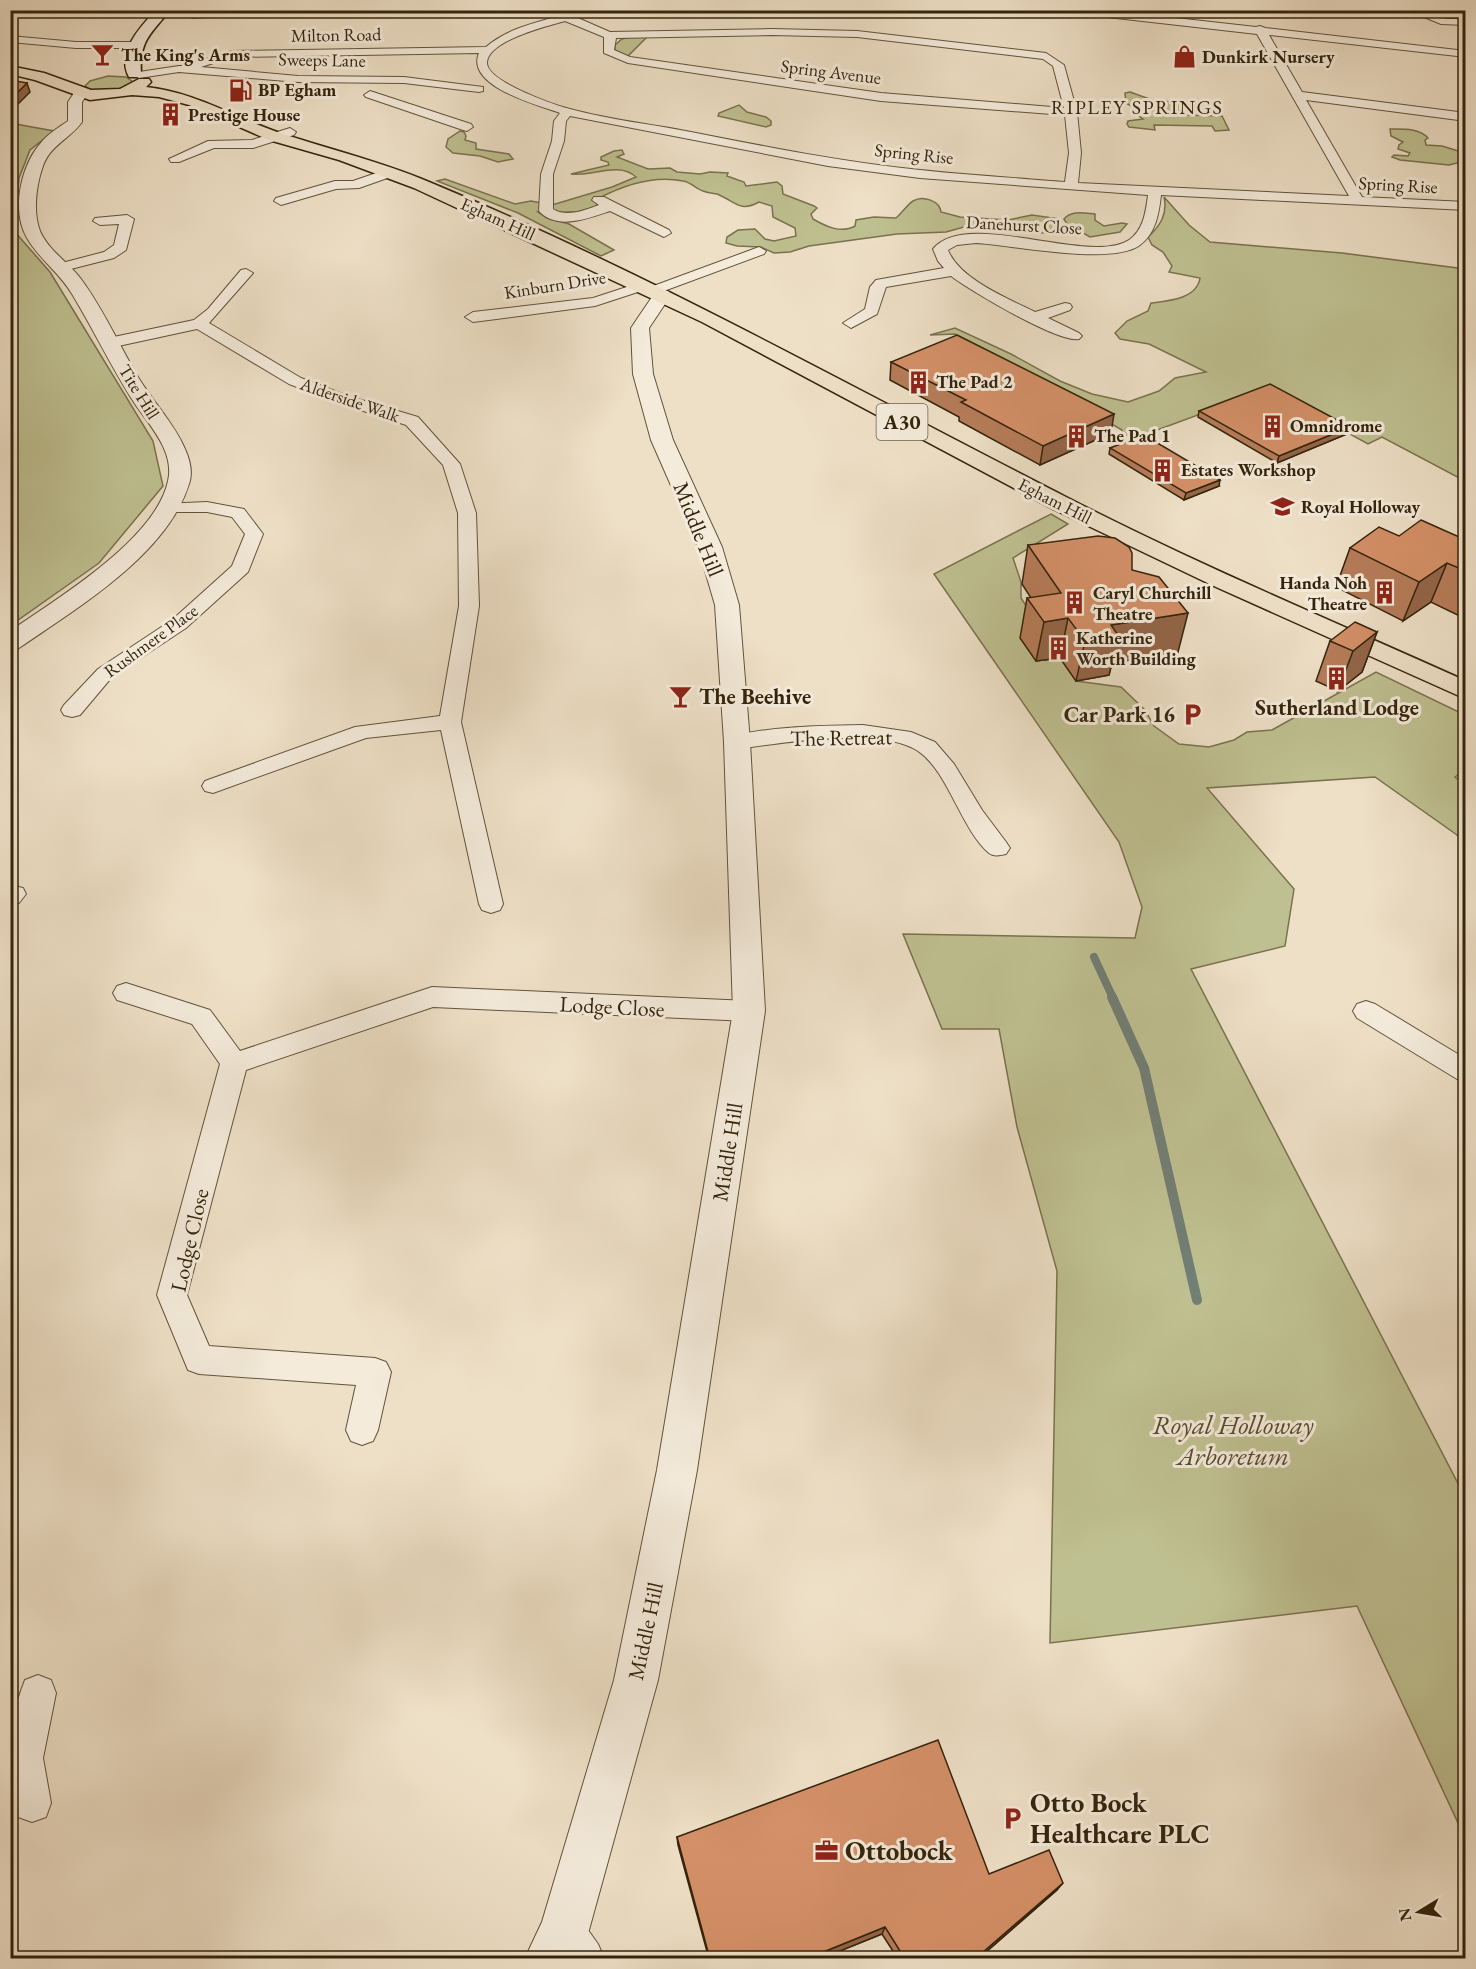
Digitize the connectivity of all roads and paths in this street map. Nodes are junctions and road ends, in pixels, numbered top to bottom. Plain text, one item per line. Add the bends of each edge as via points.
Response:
1 (164, 10) edge
2 (548, 10) edge
3 (1072, 10) edge
4 (1412, 10) edge
5 (567, 17) junction
6 (1465, 21) edge
7 (1260, 29) junction
8 (1443, 30) junction
9 (609, 35) junction
10 (10, 39) edge
11 (488, 50) junction
12 (1436, 50) junction
13 (1466, 54) edge
14 (10, 64) edge
15 (136, 69) junction
16 (10, 70) edge
17 (191, 70) junction
18 (70, 72) dead end
19 (86, 77) dead end
20 (499, 85) junction
21 (479, 89) junction
22 (370, 95) dead end
23 (1296, 95) junction
24 (77, 96) junction
25 (451, 99) dead end
26 (433, 105) dead end
27 (416, 110) junction
28 (567, 112) junction
29 (1071, 112) junction
30 (1466, 117) edge
31 (467, 127) dead end
32 (283, 135) junction
33 (175, 159) dead end
34 (388, 172) junction
35 (1071, 186) junction
36 (1155, 191) junction
37 (281, 201) dead end
38 (1358, 201) junction
39 (1466, 206) edge
40 (100, 221) dead end
41 (664, 233) dead end
42 (759, 251) dead end
43 (63, 267) junction
44 (953, 271) junction
45 (246, 273) dead end
46 (653, 291) junction
47 (687, 307) junction
48 (1065, 307) dead end
49 (473, 317) dead end
50 (1036, 317) junction
51 (199, 324) junction
52 (868, 330) dead end
53 (1074, 336) dead end
54 (642, 341) junction
55 (109, 343) junction
56 (168, 508) junction
57 (10, 643) edge
58 (1466, 691) edge
59 (72, 710) dead end
60 (450, 722) junction
61 (736, 742) junction
62 (213, 786) dead end
63 (998, 848) dead end
64 (491, 904) dead end
65 (126, 993) dead end
66 (749, 1011) junction
67 (1366, 1011) dead end
68 (234, 1063) junction
69 (1466, 1072) edge
70 (362, 1430) dead end
71 (38, 1693) dead end
72 (17, 1762) edge
73 (32, 1803) dead end
74 (566, 1949) edge

1 - 15 main road via 141,34
2 - 5 street
3 - 7 street
4 - 8 street
5 - 9 street
5 - 11 street via 518,32
6 - 8 street
7 - 12 street
7 - 23 street
8 - 12 street
9 - 29 street, Spring Avenue via 609,53 628,60 859,94
9 - 29 street via 857,34 1029,53 1052,59 1058,65
10 - 15 street, Sweeps Lane via 76,45
11 - 17 street, Milton Road via 231,54
11 - 20 street, Spring Rise via 481,66
12 - 13 street
14 - 18 main road
15 - 17 street, Sweeps Lane
15 - 24 main road, Egham Hill via 98,95
15 - 32 main road, Egham Hill / A30 via 159,93
16 - 24 main road, Egham Hill via 39,76
17 - 21 street, Sweeps Lane via 298,79 404,80
19 - 24 main road via 76,82
20 - 21 street
20 - 28 street, Spring Rise
21 - 25 street
22 - 27 street
23 - 30 street
23 - 38 street
24 - 43 street, Tite Hill via 75,122 40,154 28,195 31,232
26 - 27 street
27 - 31 street
28 - 35 street, Spring Rise via 828,162
28 - 41 street via 560,121 547,174 548,213 576,216 604,203
29 - 35 street via 1075,153
32 - 33 street via 249,145 212,144
32 - 34 main road, Egham Hill / A30
34 - 37 street
34 - 46 main road, Egham Hill / A30
35 - 36 street, Spring Rise
36 - 38 street, Spring Rise
36 - 44 street, Danehurst Close via 1152,220 1134,244 1098,249 958,240 940,249 941,257
38 - 39 street, Spring Rise
40 - 43 street via 127,217 121,247 109,255
42 - 46 street
43 - 55 street, Tite Hill
44 - 50 street via 973,286
44 - 52 street via 875,282 872,310 845,321
45 - 51 street
46 - 47 main road, Egham Hill / A30
46 - 49 street, Kinburn Drive
46 - 54 street, Middle Hill via 640,328
47 - 54 street via 654,324
47 - 58 main road, Egham Hill / A30 via 1072,510
48 - 50 street
50 - 53 street
51 - 55 street
51 - 60 street, Alderside Walk via 295,381 412,421 451,464 467,513 469,606
54 - 61 street, Middle Hill via 643,374 653,412 721,579 728,616
55 - 56 street, Tite Hill via 178,455 180,482
56 - 57 street, Tite Hill via 156,526 101,577
56 - 59 street, Rushmere Place via 207,507 238,513 254,534 242,568 180,624 105,673
60 - 62 street via 363,732
60 - 64 street, Alderside Walk
61 - 63 street, The Retreat via 843,733 908,737 926,746 944,766
61 - 66 street, Middle Hill
65 - 68 street via 201,1017
66 - 68 street, Lodge Close via 432,997
66 - 74 street, Middle Hill via 677,1470 636,1680
67 - 69 street
68 - 70 street, Lodge Close via 172,1295 199,1360 375,1372
71 - 72 street
72 - 73 street

